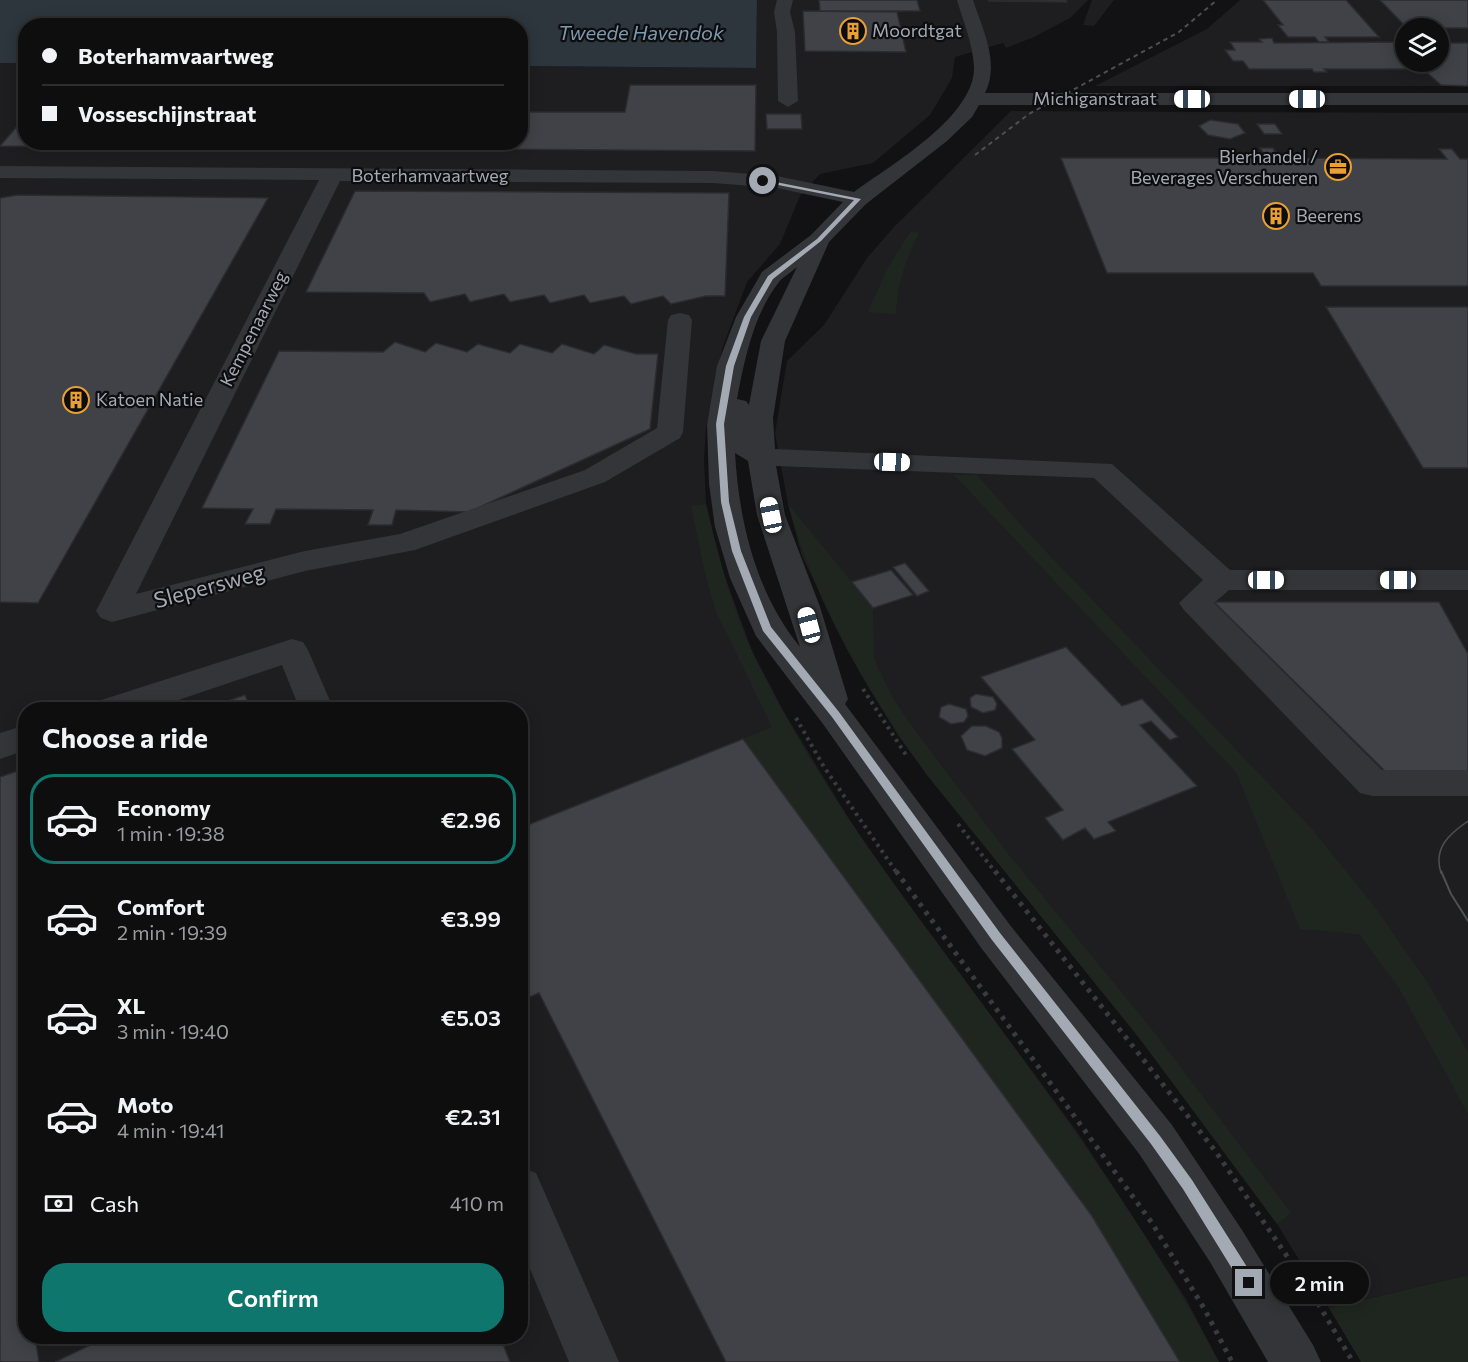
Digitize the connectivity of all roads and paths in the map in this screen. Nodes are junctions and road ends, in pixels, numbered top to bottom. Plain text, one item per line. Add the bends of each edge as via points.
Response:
1 (785, 0) edge
2 (965, 0) edge
3 (973, 99) junction
4 (1468, 99) edge
5 (788, 102) dead end
6 (0, 172) edge
7 (332, 175) junction
8 (858, 199) junction
9 (819, 240) junction
10 (680, 320) dead end
11 (730, 366) junction
12 (761, 457) junction
13 (723, 484) junction
14 (1222, 580) junction
15 (1467, 582) edge
16 (112, 611) joint
17 (848, 701) junction
18 (134, 702) edge
19 (314, 702) edge
20 (795, 717) dead end
21 (18, 740) edge
22 (0, 746) edge
23 (914, 765) dead end
24 (1468, 783) edge
25 (951, 816) dead end
26 (528, 1208) edge
27 (594, 1362) edge
28 (1232, 1362) edge
29 (1296, 1362) edge
30 (1353, 1362) edge

1 - 5 street via 782,12
2 - 3 street via 983,68
3 - 4 street, Michiganstraat
3 - 8 street via 940,137
6 - 7 street, Boterhamvaartweg
7 - 8 street, Boterhamvaartweg via 741,178
7 - 16 street, Kempenaarweg
8 - 9 street
9 - 11 street via 770,277 748,317
9 - 12 street via 773,341 761,403
10 - 16 street, Slepersweg via 670,432 595,476 405,543 305,561
11 - 12 street via 739,384 735,441
11 - 13 street via 720,424
12 - 13 street
12 - 14 street via 1102,470
12 - 17 street via 776,533 804,607
13 - 17 street via 736,551 767,628
14 - 15 street
14 - 24 street via 1195,603 1373,783
17 - 23 path
17 - 29 street via 996,937 1162,1149
18 - 19 street via 292,650
20 - 28 path via 875,842 1152,1223
21 - 22 street
25 - 30 path via 1193,1120 1253,1204
26 - 27 street

